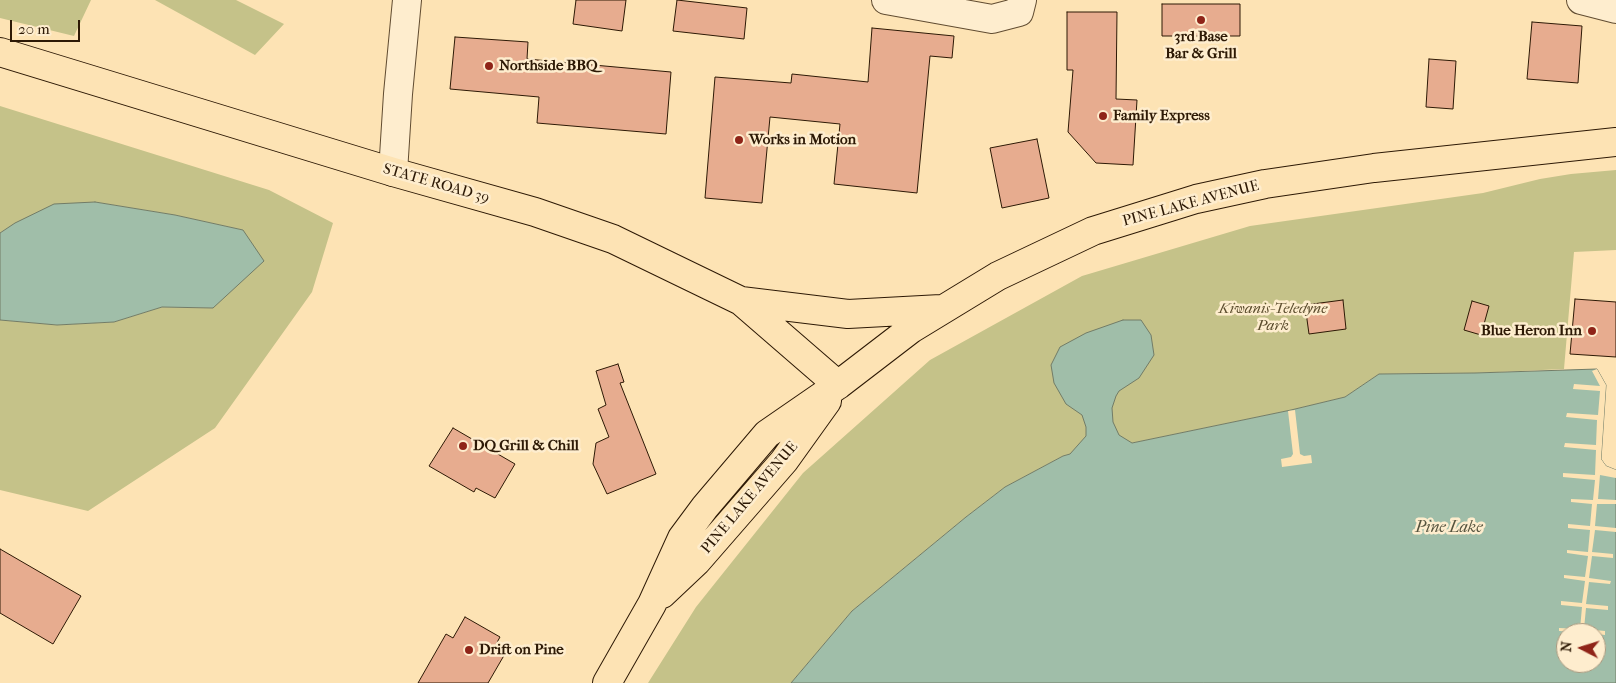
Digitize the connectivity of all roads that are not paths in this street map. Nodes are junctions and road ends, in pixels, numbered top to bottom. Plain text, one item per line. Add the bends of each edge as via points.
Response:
1 (407, 0) edge
2 (886, 0) edge
3 (1022, 0) edge
4 (1581, 0) edge
5 (1616, 10) edge
6 (0, 52) edge
7 (1616, 142) edge
8 (393, 172) junction
9 (741, 301) junction
10 (944, 309) junction
11 (838, 385) junction
12 (607, 683) edge

1 - 8 street
2 - 3 street via 992,18 1019,12
4 - 5 street
6 - 8 main road, STATE ROAD 39
7 - 10 main road, PINE LAKE AVENUE via 1374,168 1265,184 1196,199 1093,231 998,276
8 - 9 main road, STATE ROAD 39 via 535,212 613,239
9 - 10 main road via 848,314
9 - 11 main road, STATE ROAD 39
10 - 11 main road, PINE LAKE AVENUE via 911,329
11 - 12 main road, PINE LAKE AVENUE via 784,461 698,561 652,604

